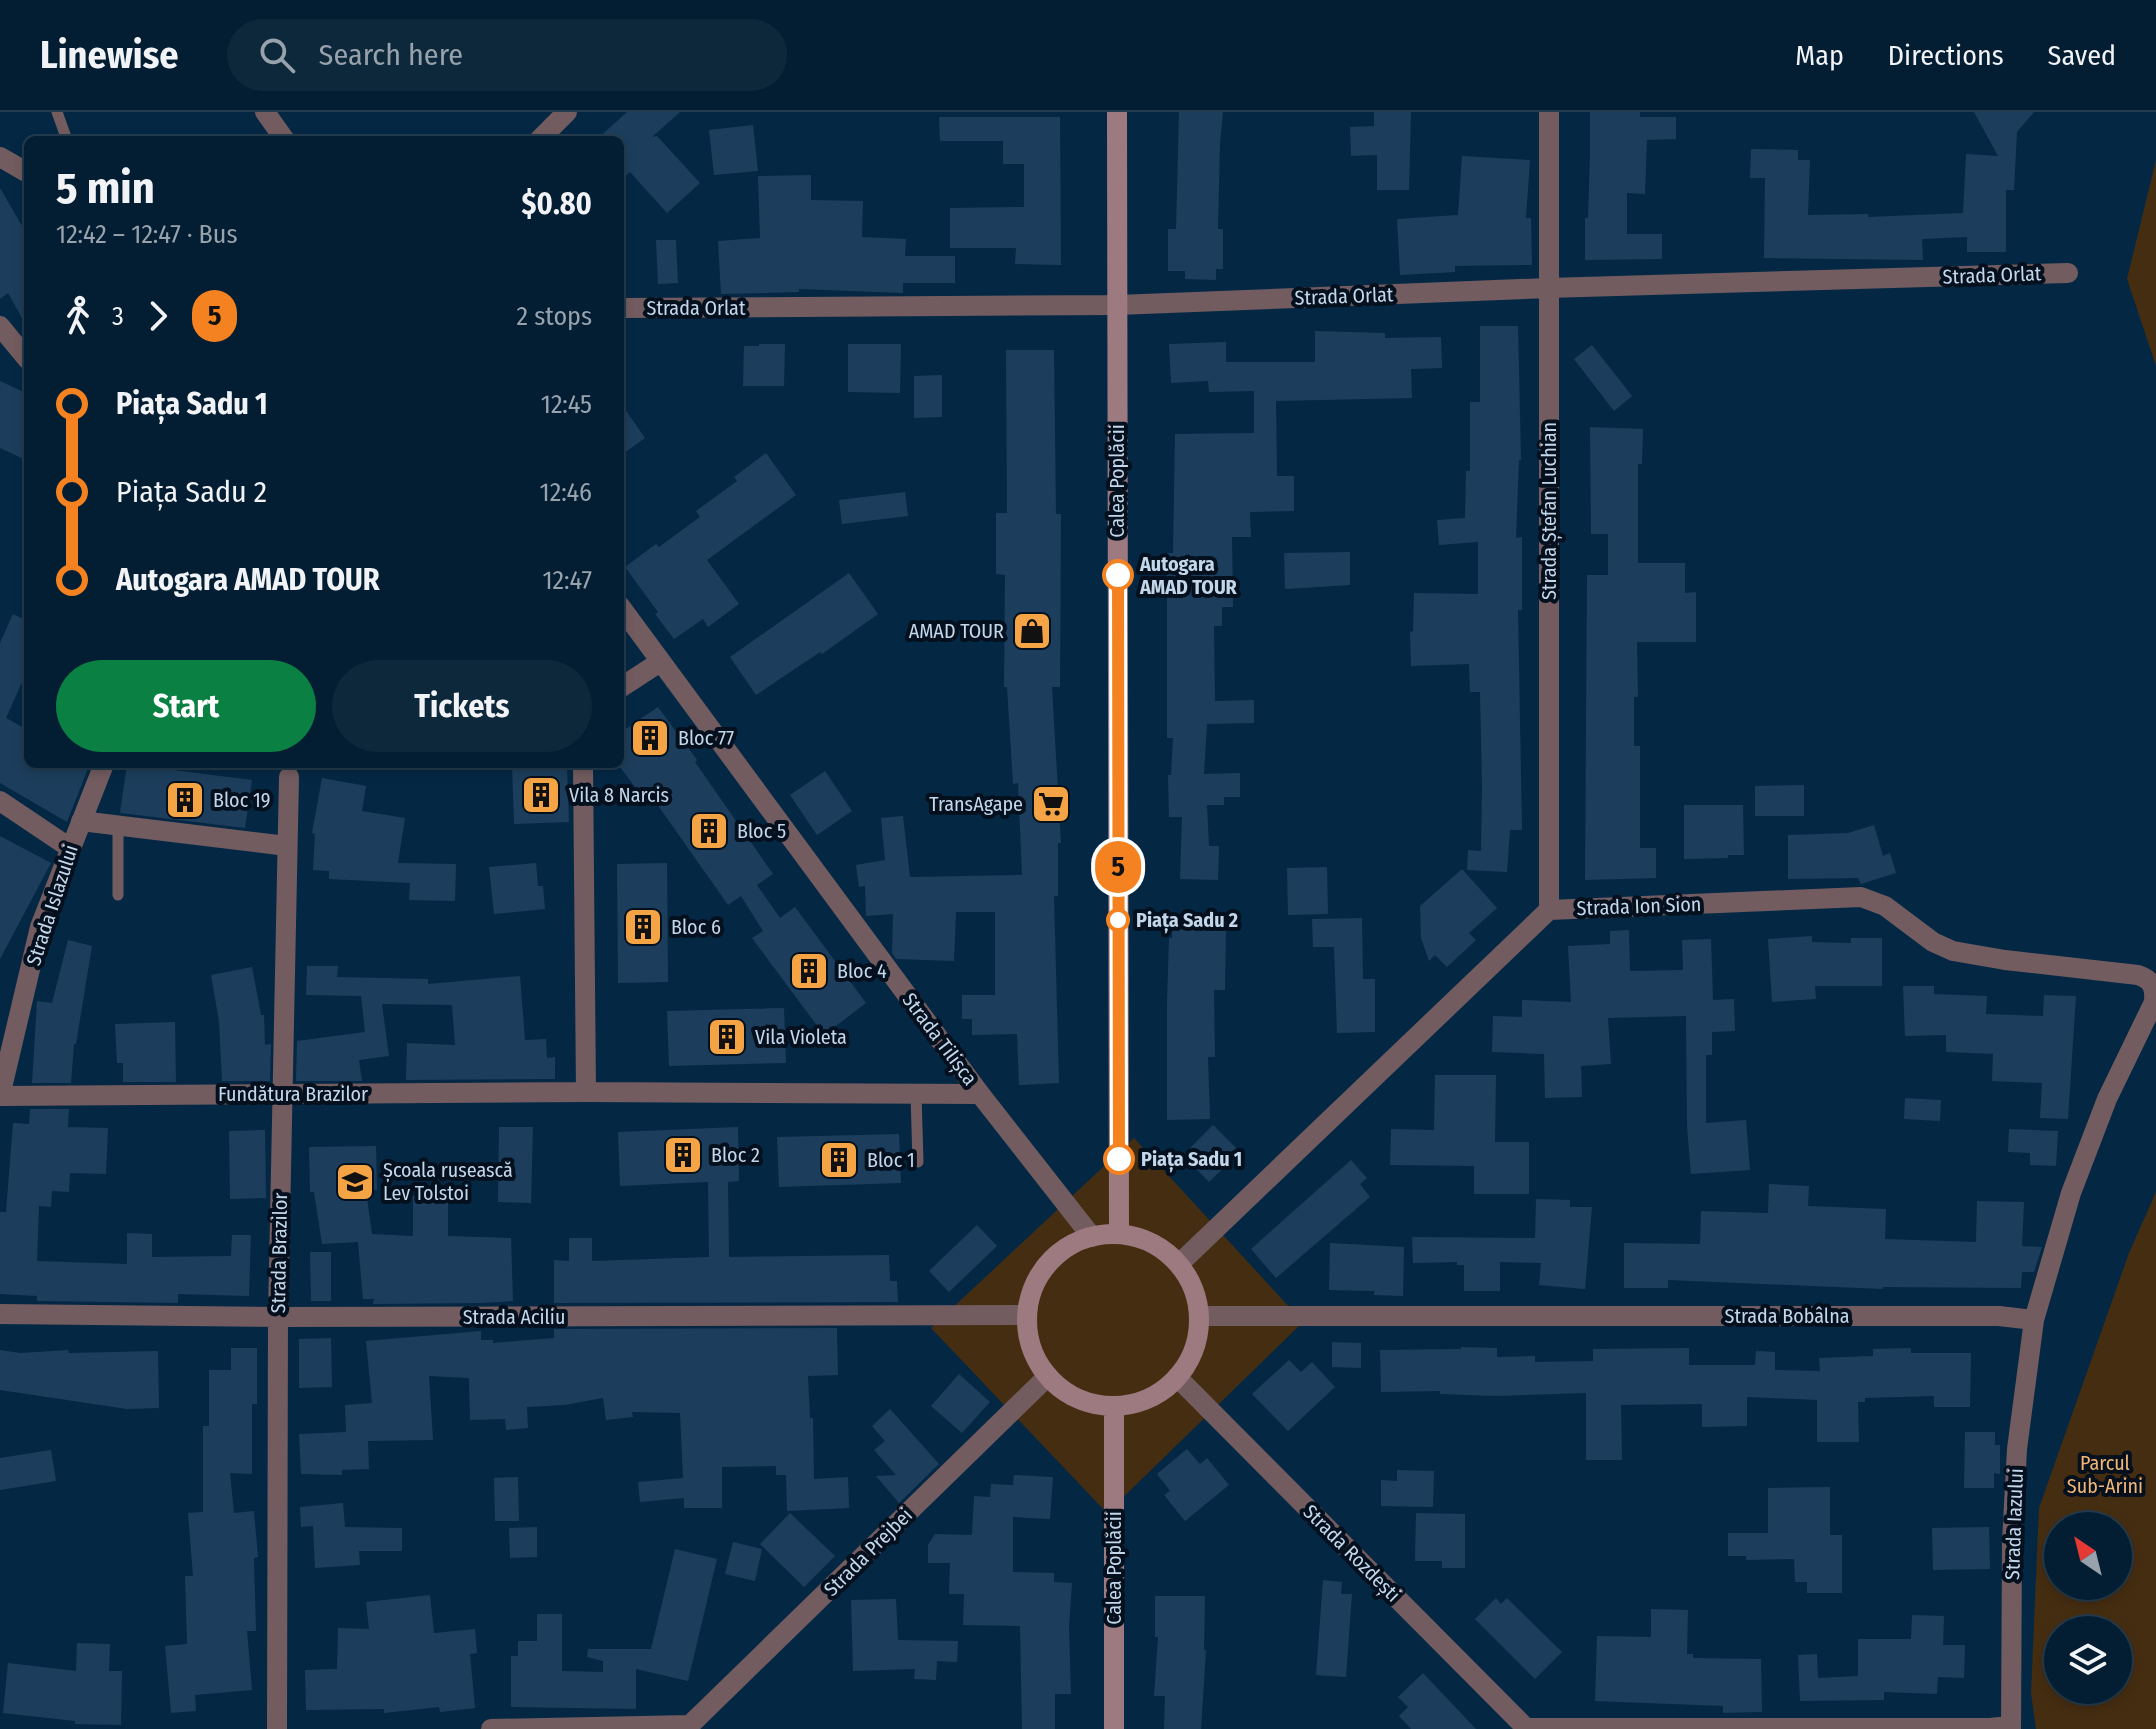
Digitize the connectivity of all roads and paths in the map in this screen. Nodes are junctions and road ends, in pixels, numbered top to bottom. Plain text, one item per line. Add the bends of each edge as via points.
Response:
1 (57, 112) edge
2 (265, 112) edge
3 (567, 112) edge
4 (1117, 112) edge
5 (1549, 112) edge
6 (66, 136) edge
7 (282, 136) edge
8 (543, 136) edge
9 (0, 157) edge
10 (24, 171) edge
11 (2068, 273) dead end
12 (1548, 288) junction
13 (1117, 305) junction
14 (624, 308) edge
15 (0, 326) edge
16 (24, 355) edge
17 (624, 612) edge
18 (660, 662) junction
19 (624, 685) edge
20 (102, 768) edge
21 (583, 768) edge
22 (289, 777) dead end
23 (0, 801) edge
24 (81, 821) junction
25 (118, 826) junction
26 (287, 846) junction
27 (70, 848) junction
28 (118, 895) dead end
29 (1549, 910) junction
30 (2154, 1002) edge
31 (586, 1092) junction
32 (916, 1094) junction
33 (980, 1094) junction
34 (282, 1095) junction
35 (0, 1096) edge
36 (918, 1162) dead end
37 (1119, 1234) junction
38 (1092, 1237) junction
39 (1179, 1264) junction
40 (0, 1314) edge
41 (1027, 1315) junction
42 (1199, 1316) junction
43 (278, 1317) junction
44 (2034, 1320) junction
45 (1048, 1376) junction
46 (1177, 1377) junction
47 (1114, 1406) junction
48 (690, 1727) edge
49 (2010, 1727) edge
50 (1527, 1728) edge
51 (277, 1729) edge
52 (491, 1729) edge
53 (1114, 1729) edge

1 - 6 lane
2 - 7 street
3 - 8 street
4 - 13 main road, Calea Poplăcii
5 - 12 street, Strada Ștefan Luchian
9 - 10 street
11 - 12 street, Strada Orlat
12 - 13 street, Strada Orlat
12 - 29 street, Strada Ștefan Luchian
13 - 14 street, Strada Orlat
13 - 37 main road, Calea Poplăcii
15 - 16 street
17 - 18 street, Strada Tilișca
18 - 19 street
18 - 33 street, Strada Tilișca
20 - 24 street, Strada Islazului
21 - 31 street
22 - 26 street, Strada Brazilor
23 - 27 street
24 - 25 street
24 - 27 street, Strada Islazului
25 - 26 street
25 - 28 lane
26 - 34 street, Strada Brazilor
27 - 35 street, Strada Islazului via 40,927
29 - 30 street, Strada Ion Sion via 1861,897 1885,906 1953,951 2148,978 2155,988
29 - 39 street, Strada Ion Sion
30 - 44 street via 2107,1099 2071,1193
31 - 32 street, Fundătura Brazilor
31 - 34 street, Fundătura Brazilor
32 - 33 street, Fundătura Brazilor
32 - 36 lane
33 - 38 street, Strada Tilișca
34 - 35 street, Fundătura Brazilor
34 - 43 street, Strada Brazilor
37 - 38 main road
37 - 39 main road via 1152,1243
38 - 41 main road via 1052,1260 1035,1285
39 - 42 main road via 1194,1289
40 - 43 street, Strada Aciliu
41 - 43 street, Strada Aciliu
41 - 45 main road via 1032,1347
42 - 44 street, Strada Bobâlna
42 - 46 main road via 1195,1349
43 - 51 street, Strada Brazilor
44 - 49 street, Strada Iazului via 2017,1449
45 - 47 main road via 1084,1401
45 - 48 street, Strada Prejbei
46 - 47 main road via 1155,1395
46 - 50 street, Strada Rozdești
47 - 53 main road, Calea Poplăcii
48 - 52 street
49 - 50 street

